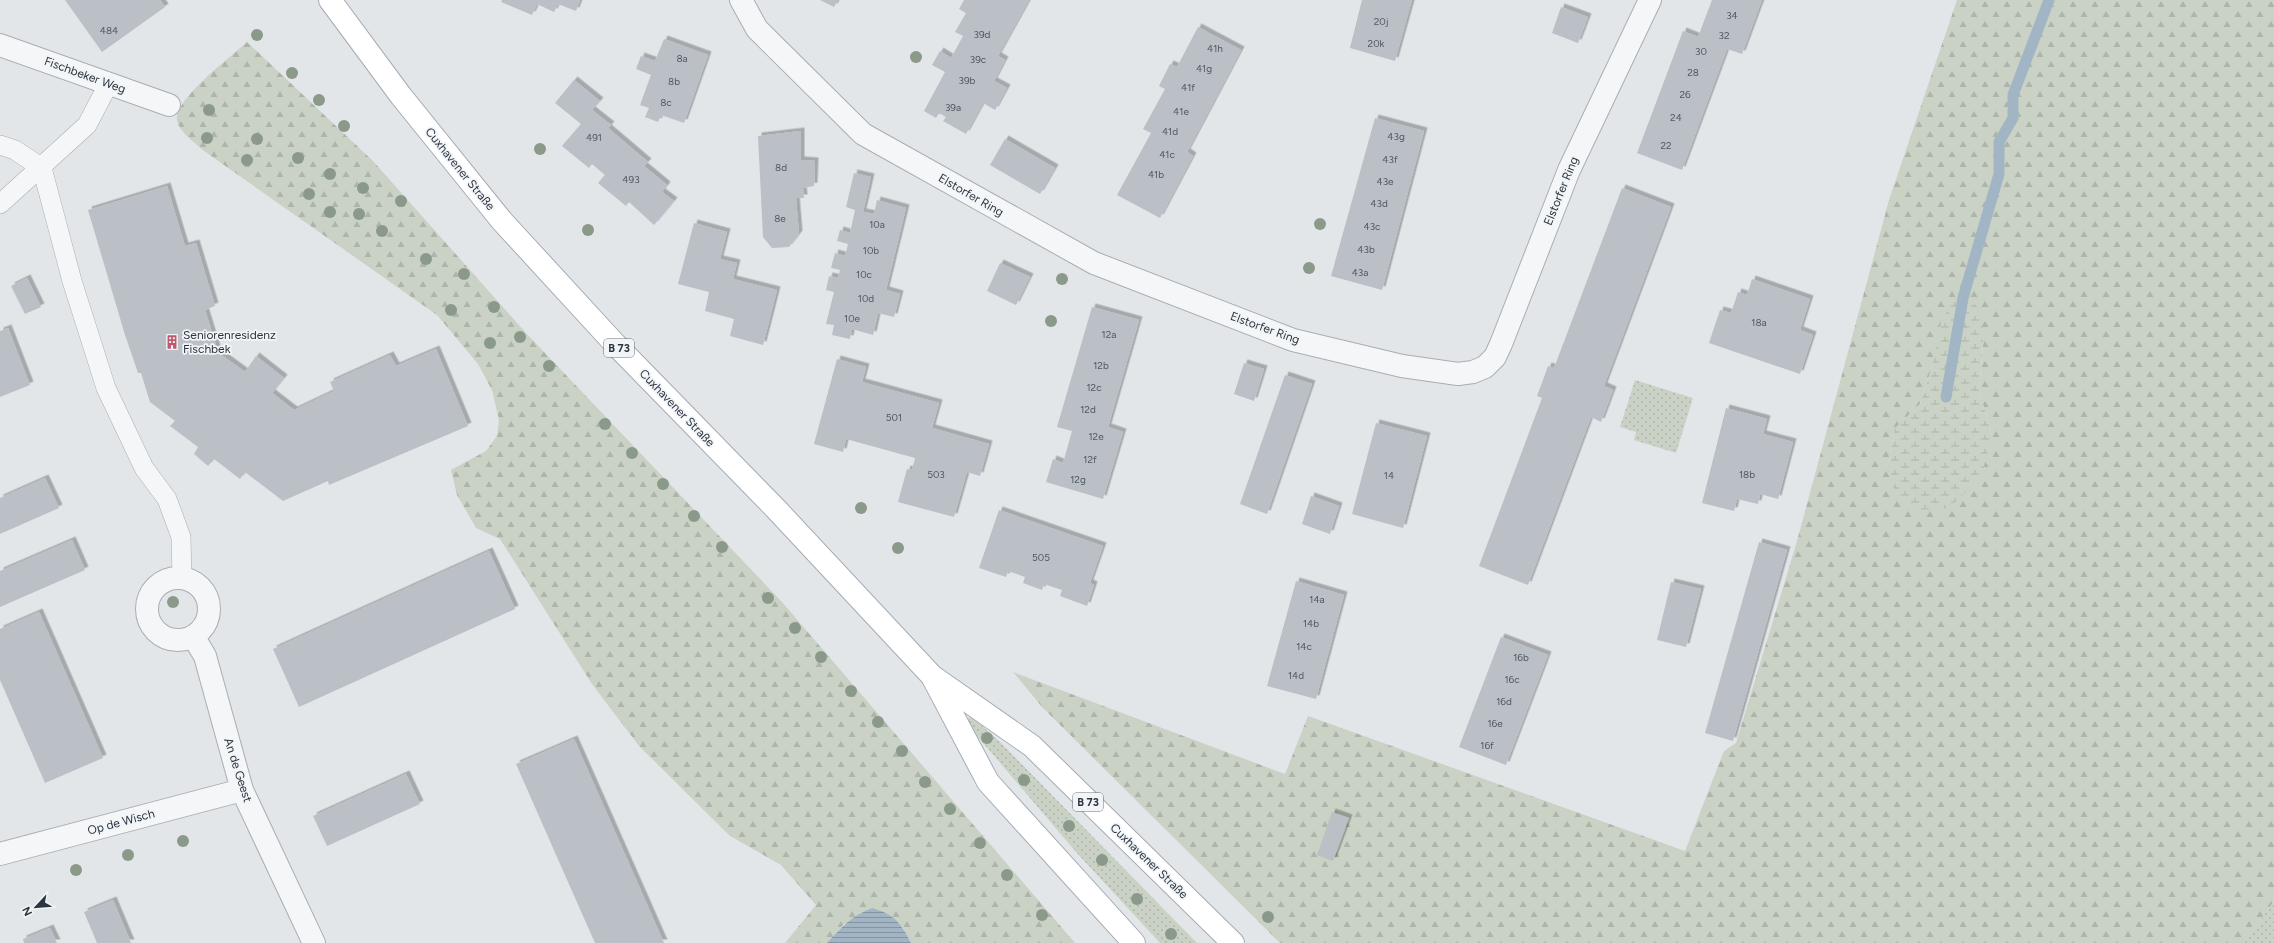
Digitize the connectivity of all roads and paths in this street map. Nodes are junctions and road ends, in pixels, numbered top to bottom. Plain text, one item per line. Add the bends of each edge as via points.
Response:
1 (330, 0) edge
2 (740, 0) edge
3 (1650, 0) edge
4 (0, 44) edge
5 (109, 83) junction
6 (169, 105) dead end
7 (0, 145) edge
8 (42, 168) junction
9 (0, 204) edge
10 (182, 578) junction
11 (193, 636) junction
12 (932, 676) junction
13 (242, 790) junction
14 (0, 854) edge
15 (314, 943) edge
16 (1134, 943) edge
17 (1232, 943) edge

1 - 12 main road, Cuxhavener Straße / B 73 via 401,96 502,221 615,344 777,510
2 - 3 street, Elstorfer Ring via 757,29 863,134 1094,263 1293,340 1402,366 1458,374 1485,367 1501,344 1569,170
4 - 5 street, Fischbeker Weg
5 - 6 street, Fischbeker Weg
5 - 8 lane via 87,125
7 - 8 lane via 15,150
8 - 9 lane
8 - 10 lane via 72,281 106,388 144,468 167,499 180,537
10 - 11 street via 201,588 208,600 209,614 204,627
10 - 11 street via 175,577 162,581 152,591 147,604 148,618 154,630 166,638 180,640
11 - 13 street, An de Geest via 205,656
12 - 16 main road, Cuxhavener Straße / B 73 via 988,782
12 - 17 main road, Cuxhavener Straße / B 73 via 1032,746
13 - 14 street, Op de Wisch
13 - 15 street, An de Geest

